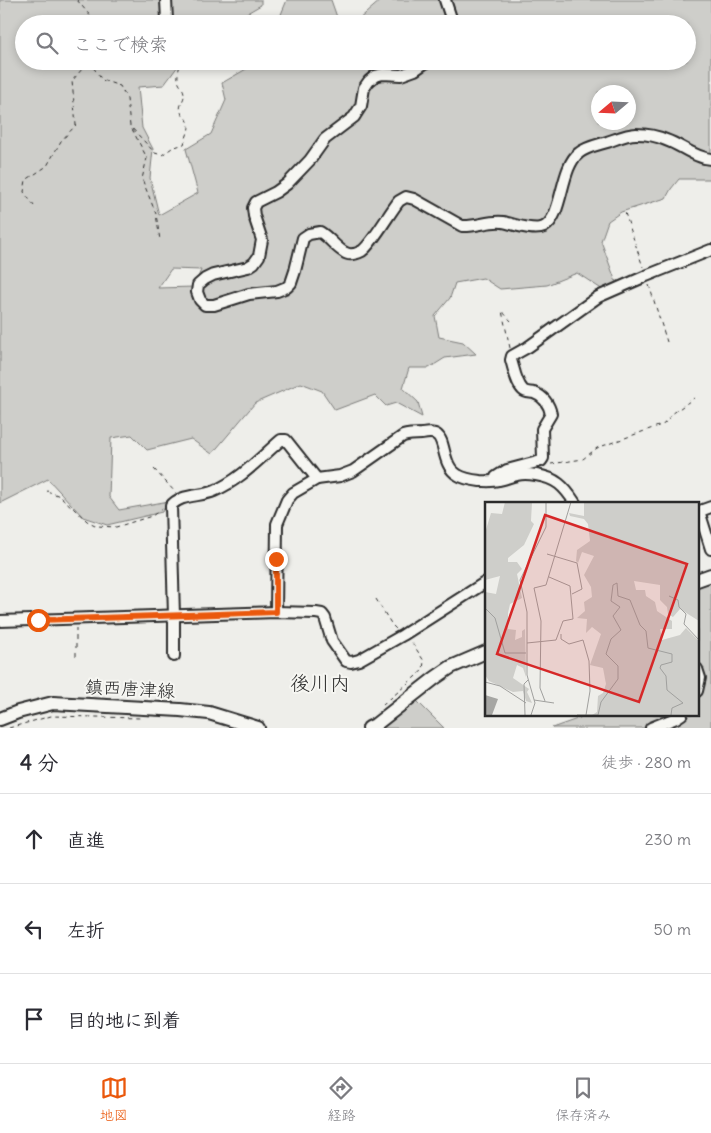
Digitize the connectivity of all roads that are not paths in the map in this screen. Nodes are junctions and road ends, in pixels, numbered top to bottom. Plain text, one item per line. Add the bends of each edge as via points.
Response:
1 (166, 0) edge
2 (445, 0) edge
3 (167, 15) edge
4 (450, 15) edge
5 (415, 70) edge
6 (711, 158) edge
7 (711, 250) edge
8 (317, 479) junction
9 (492, 481) junction
10 (574, 502) edge
11 (711, 507) edge
12 (698, 511) edge
13 (711, 549) edge
14 (711, 575) edge
15 (698, 580) edge
16 (485, 583) edge
17 (276, 612) junction
18 (174, 616) junction
19 (0, 621) edge
20 (485, 652) edge
21 (174, 656) dead end
22 (698, 672) edge
23 (698, 686) edge
24 (679, 716) edge
25 (0, 719) edge
26 (258, 728) edge
27 (369, 728) edge
28 (651, 728) edge

1 - 3 street
2 - 4 street
5 - 6 street via 401,75 382,74 369,80 354,117 325,139 287,184 256,202 254,216 262,240 259,256 248,267 213,275 198,285 197,292 205,305 287,287 295,271 303,238 309,234 320,232 344,253 362,250 399,201 406,197 462,226 502,222 543,228 550,222 556,208 570,162 587,148 634,134 665,139 698,156
7 - 9 street via 598,297 512,356 522,389 544,399 551,414 542,429 541,461 507,470
8 - 9 street via 353,471 403,436 432,433 440,439 447,461 458,476
8 - 17 street via 293,493 277,524
8 - 18 street via 286,440 281,440 234,481 212,492 174,503 171,506
9 - 10 street via 527,474 547,477 556,481
11 - 12 street
12 - 13 street
14 - 15 main road
16 - 17 street via 403,635 351,662 346,661 332,641 322,614
17 - 18 street
18 - 19 street
18 - 21 street
20 - 27 main road via 451,667
22 - 23 street
24 - 28 street
25 - 26 main road, 鎮西唐津線 via 61,703 209,713

